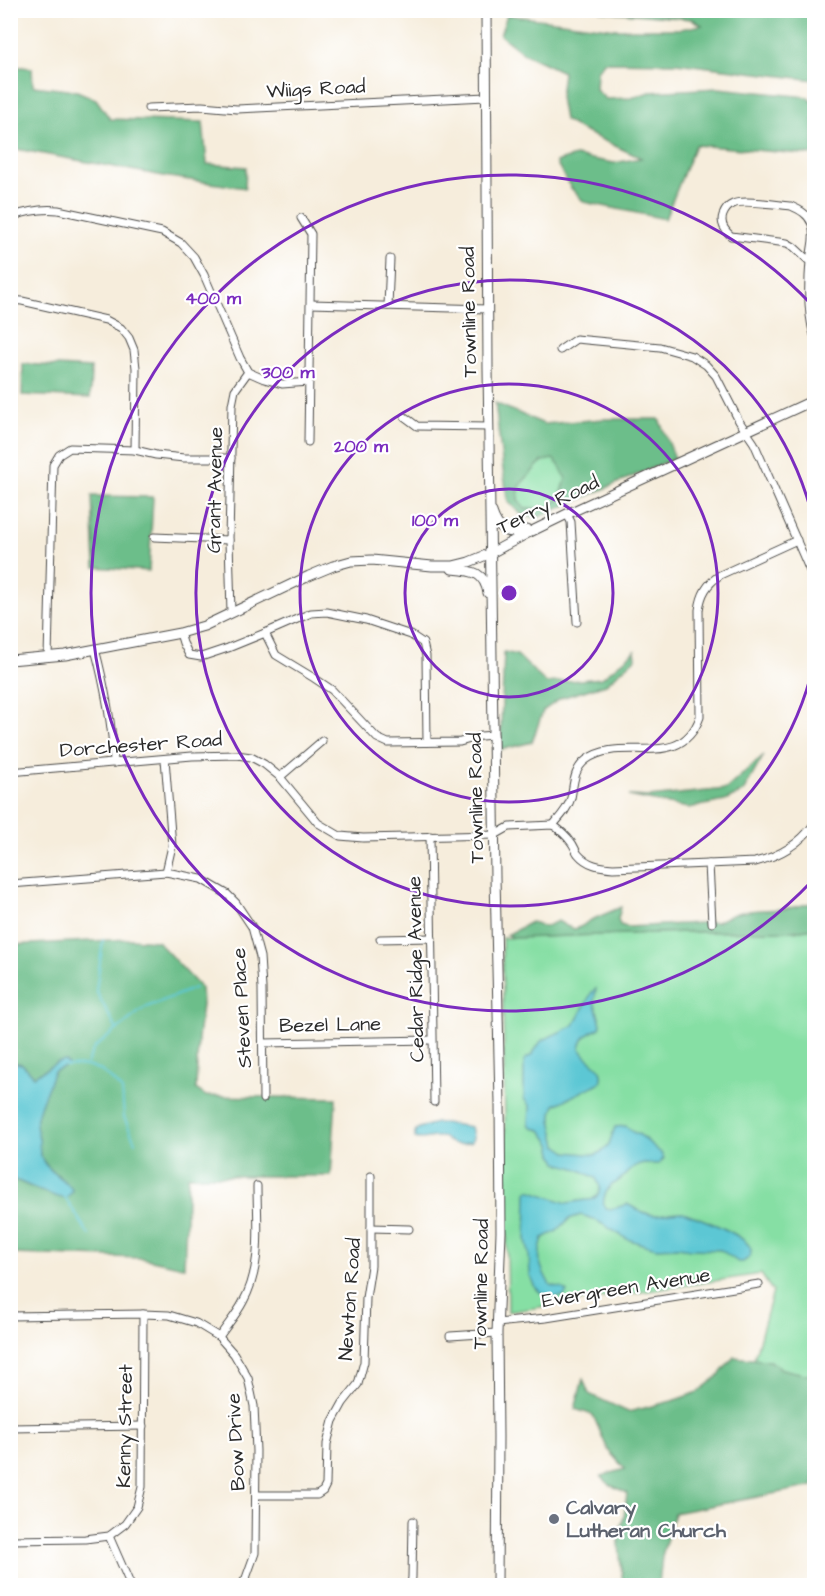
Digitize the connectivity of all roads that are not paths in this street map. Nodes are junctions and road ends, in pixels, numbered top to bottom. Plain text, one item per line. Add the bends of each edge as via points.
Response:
1 (486, 10) edge
2 (486, 97) junction
3 (148, 108) dead end
4 (10, 217) edge
5 (300, 218) dead end
6 (390, 259) dead end
7 (810, 262) junction
8 (10, 300) edge
9 (310, 304) junction
10 (388, 306) junction
11 (487, 309) junction
12 (814, 335) edge
13 (560, 350) dead end
14 (248, 372) junction
15 (309, 382) junction
16 (814, 400) edge
17 (405, 417) dead end
18 (489, 427) junction
19 (746, 432) junction
20 (308, 442) dead end
21 (135, 450) junction
22 (231, 458) junction
23 (490, 504) junction
24 (567, 514) junction
25 (547, 524) junction
26 (154, 537) dead end
27 (230, 540) junction
28 (796, 540) junction
29 (491, 554) junction
30 (432, 566) junction
31 (814, 580) edge
32 (231, 613) junction
33 (577, 622) dead end
34 (492, 625) junction
35 (180, 633) junction
36 (265, 633) junction
37 (95, 649) junction
38 (48, 657) junction
39 (10, 660) edge
40 (494, 735) junction
41 (322, 741) dead end
42 (427, 742) junction
43 (165, 759) junction
44 (114, 763) junction
45 (10, 772) edge
46 (280, 777) junction
47 (814, 824) edge
48 (553, 825) junction
49 (495, 835) junction
50 (430, 836) junction
51 (709, 864) junction
52 (166, 872) junction
53 (10, 884) edge
54 (712, 923) dead end
55 (432, 938) junction
56 (381, 939) dead end
57 (432, 1040) junction
58 (263, 1043) junction
59 (263, 1099) dead end
60 (434, 1102) dead end
61 (371, 1176) dead end
62 (257, 1186) dead end
63 (371, 1228) junction
64 (409, 1229) dead end
65 (759, 1284) dead end
66 (143, 1314) junction
67 (10, 1316) edge
68 (497, 1328) junction
69 (219, 1336) junction
70 (450, 1336) dead end
71 (142, 1426) junction
72 (10, 1428) edge
73 (256, 1496) junction
74 (413, 1521) dead end
75 (109, 1536) junction
76 (10, 1540) edge
77 (814, 1584) edge
78 (131, 1586) edge
79 (241, 1586) edge
80 (411, 1586) edge
81 (497, 1586) edge
82 (809, 1586) edge

1 - 2 street, Townline Road
2 - 3 street, Wiigs Road via 237,109
2 - 11 street, Townline Road
4 - 14 street via 43,208 58,210 162,232 181,243 204,274
5 - 9 street via 311,234
6 - 10 street
7 - 7 street via 812,226 798,209 741,202 726,209 722,221 731,236 787,243
7 - 12 street via 809,317
8 - 21 street via 106,320 121,328 134,351 136,368
9 - 10 street
9 - 15 street
10 - 11 street
11 - 18 street, Townline Road
13 - 19 street via 576,339 660,347 692,356 716,376
14 - 15 street via 282,384
14 - 22 street, Grant Avenue via 235,390 232,405
15 - 20 street
16 - 19 street, Terry Road
17 - 18 street via 417,426
18 - 23 street, Townline Road
19 - 24 street, Terry Road
19 - 28 street
21 - 22 street via 184,458
21 - 38 street via 70,448 53,465
22 - 27 street, Grant Avenue
23 - 25 street via 495,522 507,531 519,532
23 - 29 street, Townline Road
24 - 25 street, Terry Road
24 - 33 street via 571,522
25 - 29 street, Terry Road
26 - 27 street
27 - 32 street, Grant Avenue
28 - 31 street
28 - 48 street via 720,575 705,590 699,610 700,717 690,737 673,746 593,755 576,771 571,799
29 - 30 street, Terry Road via 453,566
29 - 34 street, Townline Road
30 - 32 street, Terry Road via 351,561 301,579
30 - 34 street via 471,571 482,578 487,585
32 - 35 street, Terry Road
34 - 40 street, Townline Road
35 - 36 street via 189,655 201,657
35 - 37 street, Terry Road
36 - 42 street via 276,655 332,690 377,738 388,742
36 - 42 street via 311,613 327,612 366,620 423,643
37 - 38 street, Terry Road
37 - 44 street
38 - 39 street, Terry Road
40 - 42 street via 460,742
40 - 49 street, Townline Road
41 - 46 street
43 - 44 street, Dorchester Road
43 - 46 street, Dorchester Road via 251,757
43 - 52 street via 172,846
44 - 45 street, Dorchester Road
46 - 50 street, Dorchester Road via 318,822 340,836
47 - 51 street via 797,843 771,858
48 - 49 street, Dorchester Road via 509,827
48 - 51 street via 578,854 599,867
49 - 50 street, Dorchester Road
49 - 68 street, Townline Road via 501,1232
50 - 55 street, Cedar Ridge Avenue
51 - 54 street
52 - 53 street, Steven Place
52 - 58 street, Steven Place via 201,879 217,887 236,903 252,927 260,957
55 - 56 street
55 - 57 street, Cedar Ridge Avenue
57 - 58 street, Bezel Lane
57 - 60 street, Cedar Ridge Avenue
58 - 59 street, Steven Place
61 - 63 street, Newton Road
62 - 69 street via 255,1273 243,1302
63 - 64 street
63 - 73 street, Newton Road via 364,1362 358,1384 333,1421 327,1444 326,1485 317,1495
65 - 68 street, Evergreen Avenue
66 - 67 street, Bow Drive
66 - 69 street, Bow Drive via 169,1315 196,1323
66 - 71 street, Kenny Street
68 - 70 street, Evergreen Avenue
68 - 81 street, Townline Road
69 - 73 street, Bow Drive via 248,1378 254,1406
71 - 72 street
71 - 75 street, Kenny Street via 142,1487 137,1507 125,1524
73 - 79 street, Bow Drive via 255,1553
74 - 80 street
75 - 76 street
75 - 78 street
77 - 82 street

